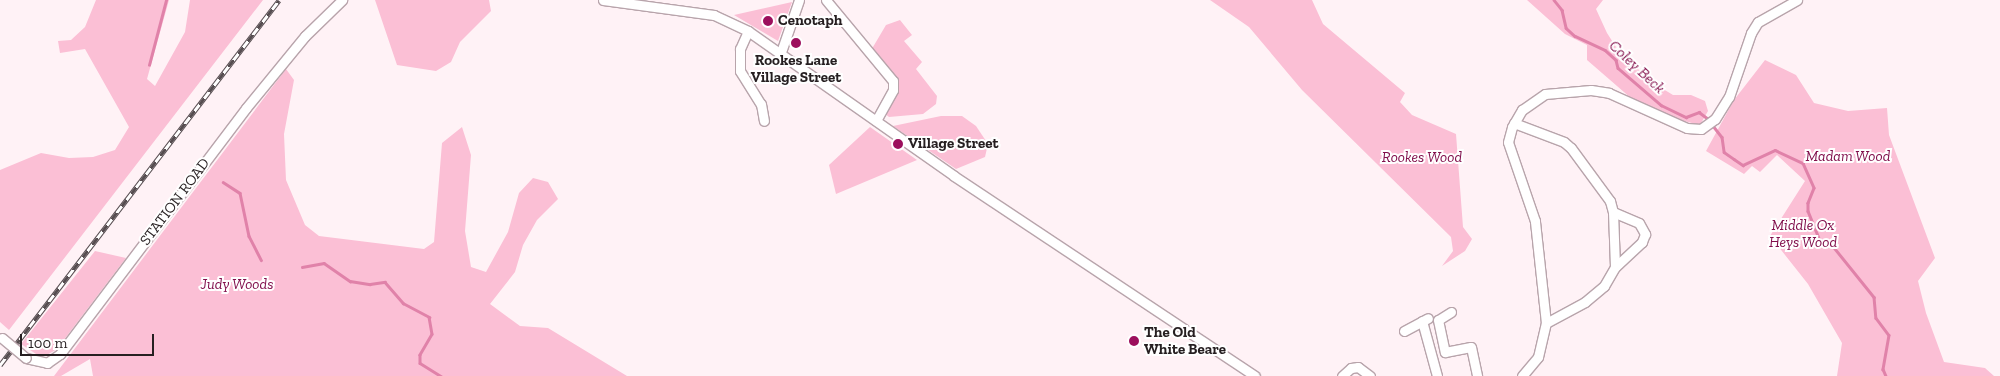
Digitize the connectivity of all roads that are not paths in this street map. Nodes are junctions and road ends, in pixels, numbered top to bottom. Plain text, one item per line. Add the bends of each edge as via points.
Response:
1 (342, 0) edge
2 (603, 0) edge
3 (799, 0) edge
4 (826, 0) edge
5 (1797, 0) edge
6 (748, 31) junction
7 (780, 52) junction
8 (764, 121) dead end
9 (876, 121) junction
10 (1514, 123) junction
11 (1614, 212) junction
12 (1615, 267) junction
13 (1452, 312) dead end
14 (1546, 323) junction
15 (1404, 331) dead end
16 (1, 337) edge
17 (1255, 376) edge
18 (1342, 376) edge
19 (1370, 376) edge
20 (1437, 376) edge
21 (1477, 376) edge
22 (1522, 376) edge

1 - 16 street, STATION ROAD, bridge via 305,36 246,108 60,354 47,363 26,358
2 - 6 street via 714,15
3 - 7 street
4 - 9 street via 893,82 893,90
5 - 10 street via 1758,22 1751,33 1729,97 1703,129 1687,128 1626,99 1591,90 1545,94 1530,102
6 - 7 street
6 - 8 street via 740,48 740,72 762,104
7 - 9 street
9 - 17 street
10 - 11 street via 1564,142 1571,148 1610,201
10 - 14 street via 1508,142 1509,155 1526,189 1535,221
11 - 12 street
11 - 12 street via 1639,223 1645,234 1642,242
12 - 14 street via 1598,294
13 - 21 street via 1438,320 1445,352 1471,347
14 - 22 street via 1538,358
15 - 20 street via 1425,320
18 - 19 street via 1351,368 1358,367

